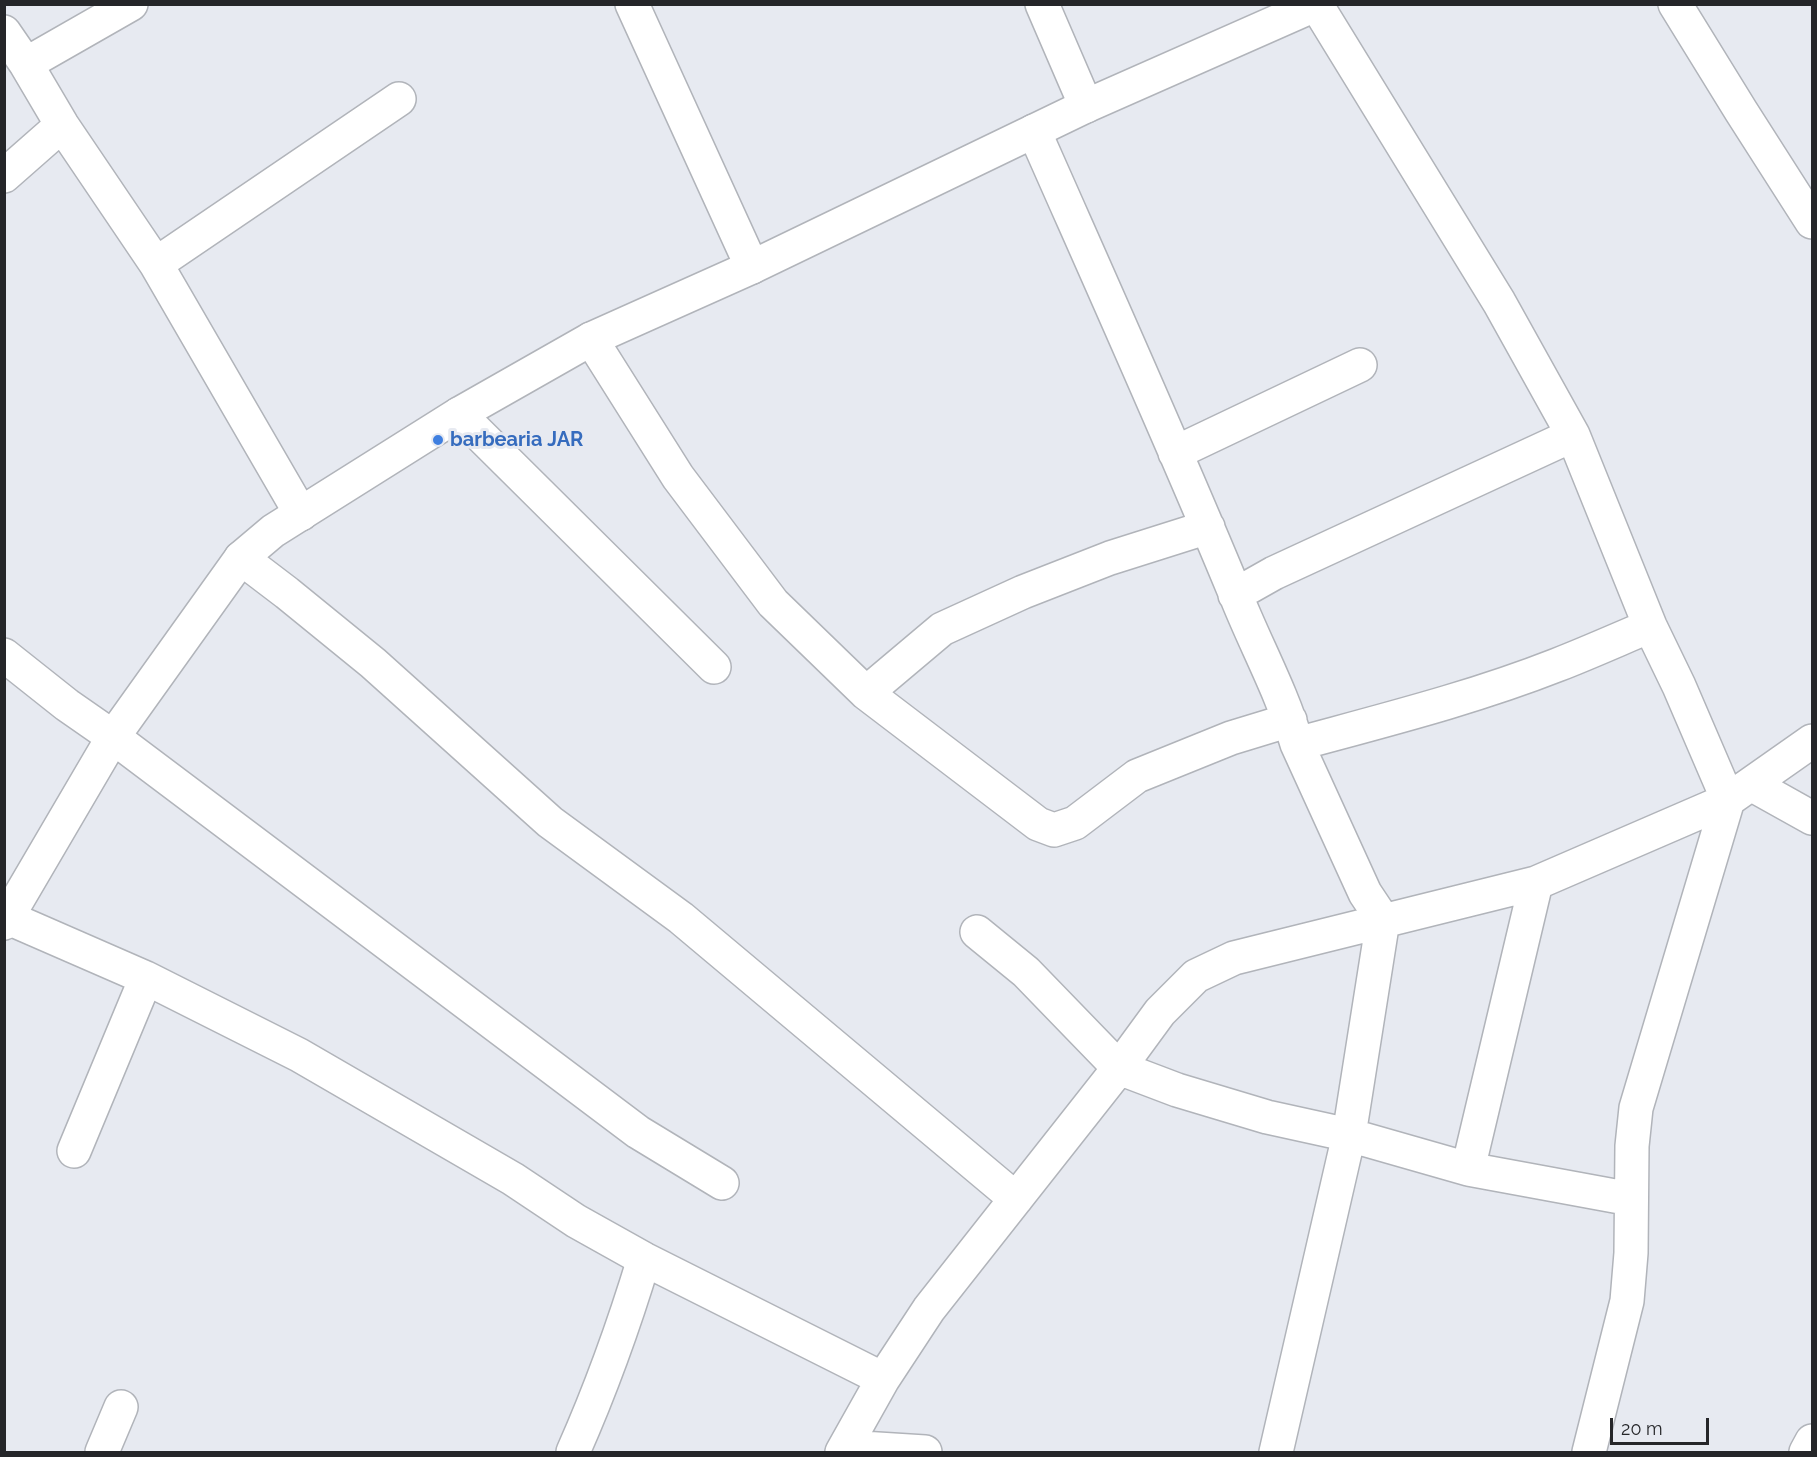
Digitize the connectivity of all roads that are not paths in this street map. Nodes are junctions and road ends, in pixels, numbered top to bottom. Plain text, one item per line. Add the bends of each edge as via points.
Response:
1 (131, 4) edge
2 (632, 4) edge
3 (1042, 4) edge
4 (1676, 4) edge
5 (1316, 5) edge
6 (4, 32) edge
7 (26, 64) junction
8 (399, 99) dead end
9 (1086, 106) junction
10 (63, 125) junction
11 (1034, 131) junction
12 (4, 176) edge
13 (1812, 222) edge
14 (156, 264) junction
15 (752, 267) junction
16 (591, 339) junction
17 (1360, 365) dead end
18 (459, 414) junction
19 (1573, 435) junction
20 (1175, 453) junction
21 (301, 514) junction
22 (1208, 527) junction
23 (241, 558) junction
24 (1235, 595) junction
25 (1650, 626) junction
26 (4, 655) edge
27 (714, 667) dead end
28 (866, 693) junction
29 (1294, 732) junction
30 (113, 737) junction
31 (1812, 741) edge
32 (1739, 792) junction
33 (1812, 818) edge
34 (1536, 883) junction
35 (6, 919) edge
36 (1383, 920) junction
37 (977, 932) dead end
38 (146, 978) junction
39 (1119, 1068) junction
40 (1349, 1135) junction
41 (74, 1151) dead end
42 (1468, 1168) junction
43 (722, 1184) dead end
44 (1016, 1199) junction
45 (1631, 1199) junction
46 (644, 1259) junction
47 (884, 1379) junction
48 (121, 1407) dead end
49 (1812, 1441) edge
50 (844, 1450) edge
51 (102, 1452) edge
52 (573, 1452) edge
53 (925, 1452) edge
54 (1276, 1452) edge
55 (1589, 1452) edge
56 (1806, 1452) edge

1 - 7 street
2 - 15 street
3 - 9 street
4 - 13 street
5 - 9 street
5 - 19 street via 1499,302
6 - 7 street
7 - 10 street
8 - 14 street
9 - 11 street
10 - 12 street
10 - 14 street
11 - 15 street
11 - 20 street
14 - 21 street
15 - 16 street
16 - 18 street
16 - 28 street via 678,477 773,603
17 - 20 street
18 - 21 street
18 - 27 street
19 - 24 street via 1274,573
19 - 25 street
20 - 22 street
21 - 23 street
22 - 24 street
22 - 28 street via 1110,558 942,629
23 - 30 street
23 - 44 street via 373,663 550,822 681,918
24 - 29 street
25 - 29 street via 1556,666 1428,709
25 - 32 street
26 - 30 street
28 - 29 street via 1038,824 1054,830 1075,823 1137,776 1231,738
29 - 36 street via 1365,893
30 - 35 street
30 - 43 street via 638,1132
31 - 32 street
32 - 33 street
32 - 34 street
32 - 45 street via 1636,1108
34 - 36 street
34 - 42 street
35 - 38 street
36 - 39 street via 1234,958 1196,976 1160,1012
36 - 40 street
37 - 39 street via 1026,972
38 - 41 street
38 - 46 street via 298,1055
39 - 40 street via 1268,1117
39 - 44 street
40 - 42 street
40 - 54 street
42 - 45 street
44 - 47 street via 929,1309
45 - 55 street via 1627,1301
46 - 47 street
46 - 52 street via 621,1332
47 - 50 street
48 - 51 street
49 - 56 street
50 - 53 street

